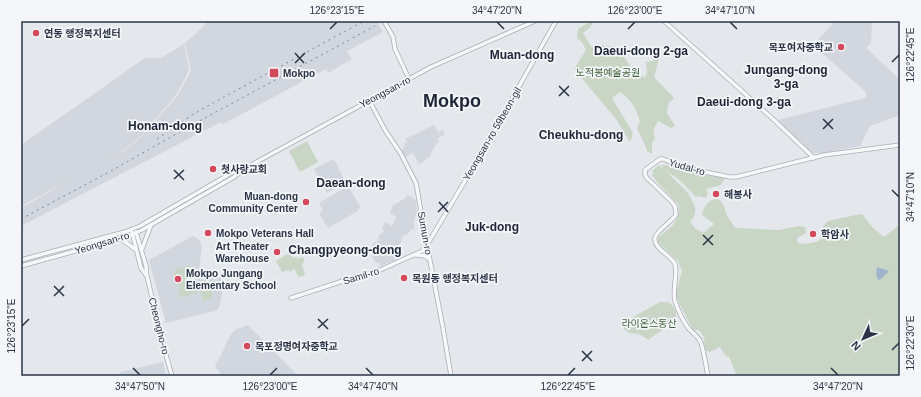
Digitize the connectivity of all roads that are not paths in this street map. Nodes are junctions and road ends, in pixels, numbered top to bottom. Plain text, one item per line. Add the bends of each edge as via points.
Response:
1 (384, 21) edge
2 (535, 21) edge
3 (556, 21) edge
4 (664, 21) edge
5 (409, 79) junction
6 (369, 100) junction
7 (900, 145) edge
8 (814, 158) junction
9 (240, 171) junction
10 (151, 224) junction
11 (133, 228) junction
12 (134, 233) junction
13 (120, 238) junction
14 (427, 245) junction
15 (136, 250) junction
16 (142, 250) junction
17 (414, 255) junction
18 (21, 260) edge
19 (430, 260) junction
20 (21, 266) edge
21 (147, 276) junction
22 (291, 298) dead end
23 (172, 376) edge
24 (451, 376) edge
25 (708, 376) edge

1 - 5 street
2 - 5 street, Yeongsan-ro
3 - 14 street, Yeongsan-ro 59beon-gil
4 - 8 street
5 - 6 street, Yeongsan-ro
6 - 9 street, Yeongsan-ro
6 - 14 street, Sumun-ro via 416,183
7 - 8 street, Yudal-ro
8 - 25 street, Yudal-ro via 736,177 700,172 663,159 645,170 647,178 675,206 676,216 656,235 655,241 675,265 675,302 688,327 701,342
9 - 10 street, Yeongsan-ro via 234,177
9 - 11 street, Yeongsan-ro via 231,173
10 - 12 street, Yeongsan-ro
10 - 16 street
11 - 12 street, Cheongho-ro
11 - 18 street, Yeongsan-ro
12 - 13 street, Yeongsan-ro
12 - 15 street, Cheongho-ro
12 - 16 street, Cheongho-ro
13 - 15 street
13 - 20 street, Yeongsan-ro
14 - 17 street, Samil-ro
14 - 19 street, Sumun-ro
15 - 21 street, Cheongho-ro via 141,268
16 - 21 street, Cheongho-ro
17 - 19 street via 422,255
17 - 22 street, Samil-ro via 378,271
19 - 24 street, Sumun-ro
21 - 23 street, Cheongho-ro

